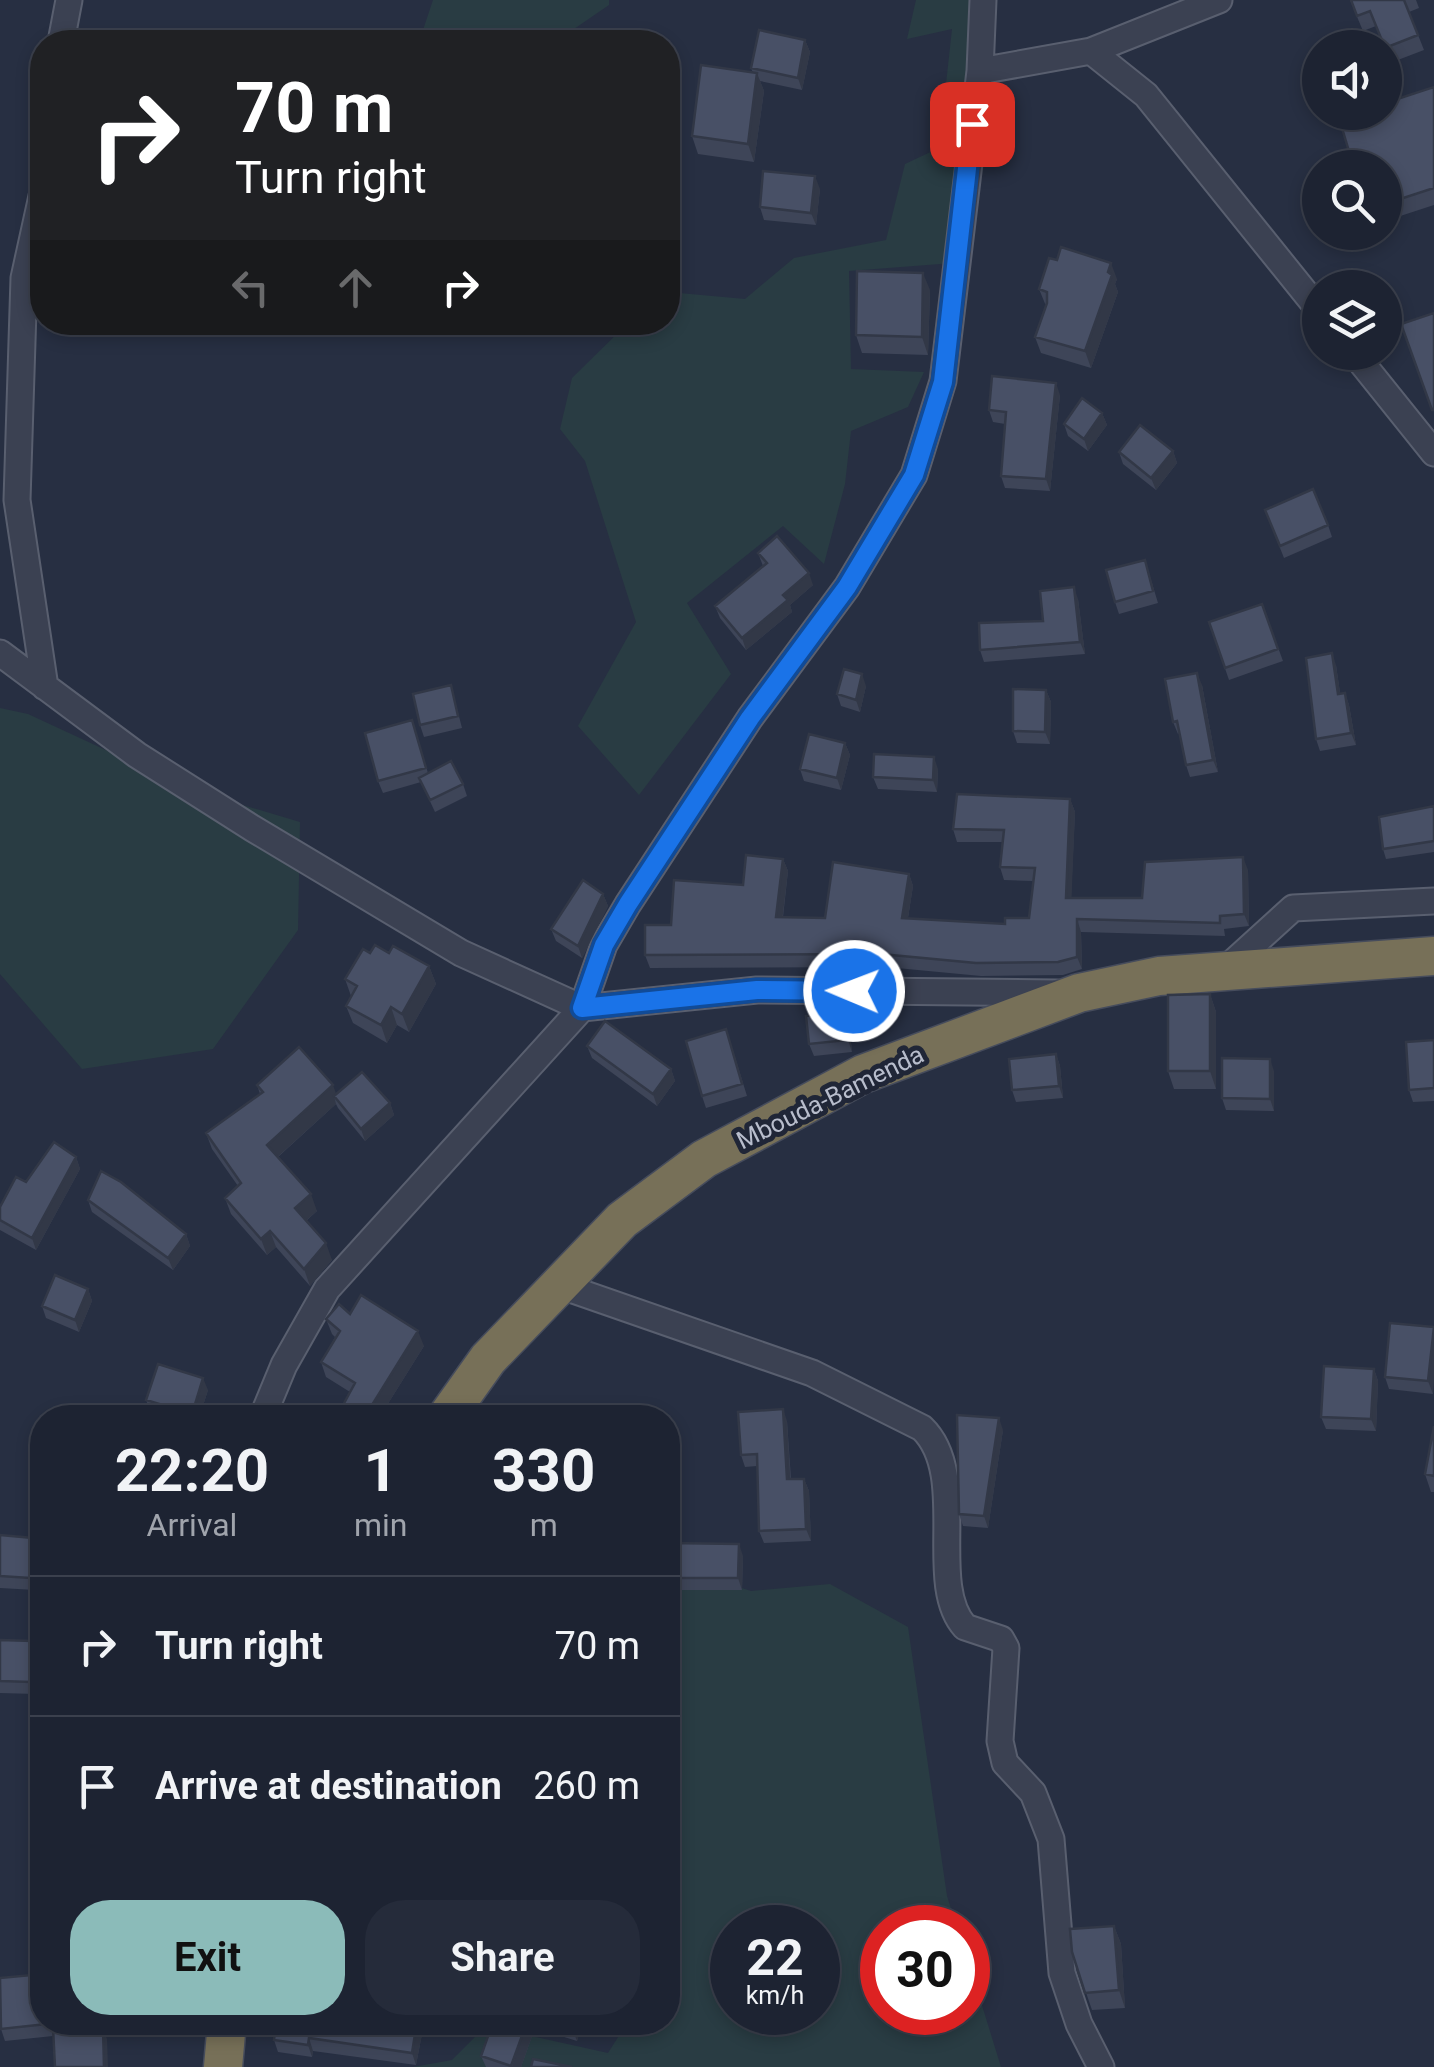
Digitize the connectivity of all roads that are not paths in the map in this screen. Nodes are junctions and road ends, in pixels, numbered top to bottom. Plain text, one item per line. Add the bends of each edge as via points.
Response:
1 (69, 0) edge
2 (983, 0) edge
3 (1219, 0) edge
4 (63, 30) edge
5 (1092, 52) junction
6 (980, 71) junction
7 (30, 251) edge
8 (1302, 289) edge
9 (1368, 370) edge
10 (1434, 453) edge
11 (0, 653) edge
12 (45, 687) junction
13 (1434, 901) edge
14 (1434, 956) edge
15 (1227, 968) junction
16 (1078, 993) junction
17 (582, 1008) junction
18 (556, 1284) junction
19 (267, 1405) edge
20 (455, 1405) edge
21 (226, 2035) edge
22 (223, 2067) edge
23 (1101, 2067) edge

1 - 4 street
2 - 6 street
3 - 5 street
5 - 6 street
5 - 8 street via 1146,94
6 - 17 street via 943,382 914,475 847,587 740,732 628,904 604,945
7 - 12 street via 17,500
9 - 10 street
11 - 12 street
12 - 17 street via 252,828 461,953
13 - 15 street via 1293,908
14 - 15 highway, Mbouda-Bamenda
15 - 16 highway, Mbouda-Bamenda
16 - 17 street via 757,990
16 - 18 highway, Mbouda-Bamenda via 863,1074 704,1160 622,1220
17 - 19 street via 326,1289
18 - 20 highway, Mbouda-Bamenda
18 - 23 street via 812,1373 936,1441 944,1471 952,1604 965,1627 1006,1648 1000,1741 1006,1762 1033,1793 1051,1840 1062,1973
21 - 22 highway

